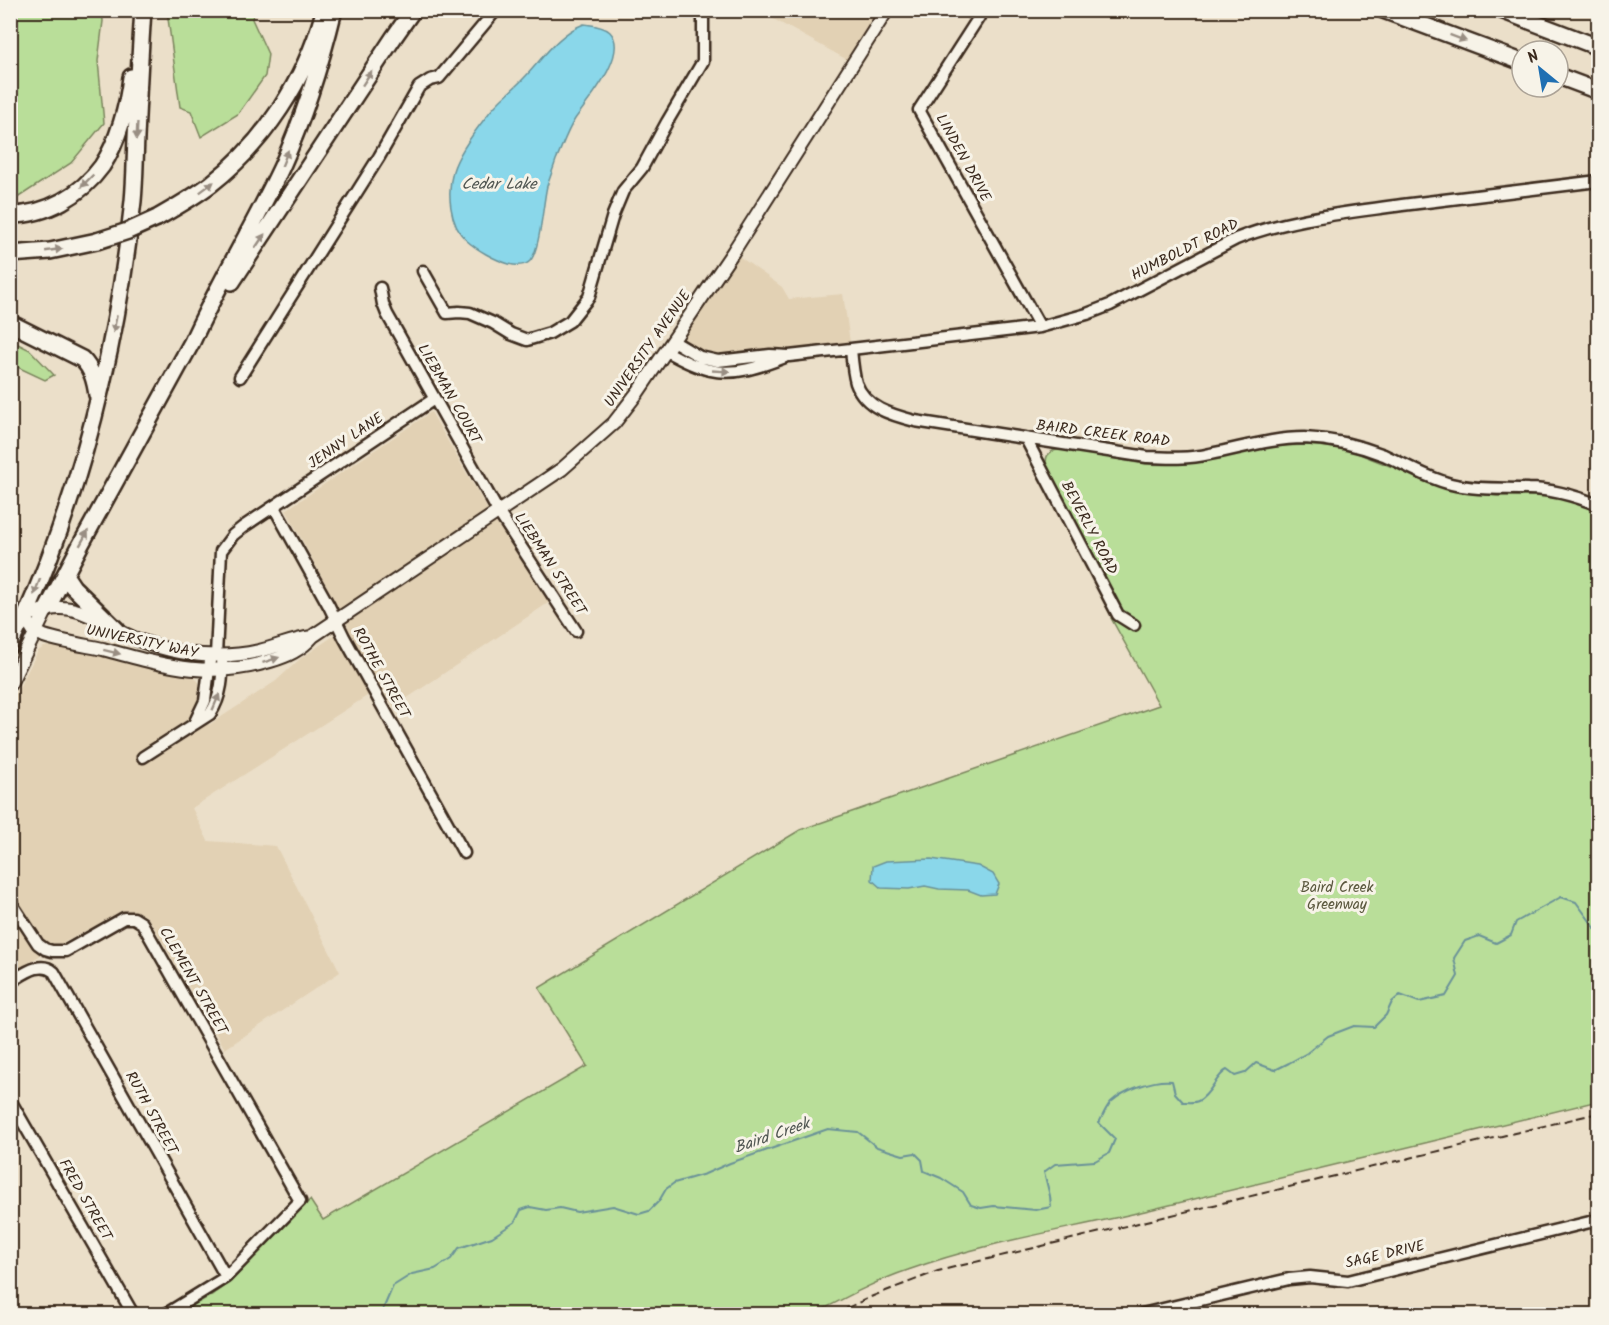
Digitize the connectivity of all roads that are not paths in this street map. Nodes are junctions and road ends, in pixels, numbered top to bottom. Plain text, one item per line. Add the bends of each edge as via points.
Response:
1 (143, 10) edge
2 (324, 10) edge
3 (334, 10) edge
4 (413, 10) edge
5 (496, 10) edge
6 (703, 10) edge
7 (887, 10) edge
8 (968, 10) edge
9 (1383, 10) edge
10 (1501, 10) edge
11 (142, 30) junction
12 (1599, 47) edge
13 (1510, 58) edge
14 (1570, 80) edge
15 (1599, 91) edge
16 (1599, 181) edge
17 (10, 215) edge
18 (10, 254) edge
19 (423, 271) dead end
20 (380, 288) dead end
21 (10, 323) edge
22 (1041, 327) junction
23 (192, 342) junction
24 (670, 346) junction
25 (851, 350) junction
26 (240, 377) dead end
27 (435, 399) junction
28 (97, 402) junction
29 (1026, 439) junction
30 (1599, 505) edge
31 (274, 507) junction
32 (499, 513) junction
33 (65, 575) junction
34 (47, 609) junction
35 (25, 617) junction
36 (336, 622) junction
37 (1134, 625) dead end
38 (117, 630) junction
39 (576, 631) dead end
40 (35, 632) junction
41 (313, 636) junction
42 (10, 648) edge
43 (216, 655) junction
44 (222, 670) junction
45 (209, 671) junction
46 (10, 684) edge
47 (194, 724) junction
48 (143, 757) dead end
49 (464, 853) dead end
50 (10, 901) edge
51 (10, 981) edge
52 (10, 1100) edge
53 (1599, 1220) edge
54 (226, 1277) junction
55 (133, 1314) edge
56 (166, 1314) edge
57 (1142, 1314) edge

1 - 11 highway
18 -> 2 highway, bridge via 50,251 128,231 213,183 255,141 284,104 305,64
23 -> 3 highway via 282,166 312,87
23 -> 4 highway
5 - 26 street via 439,78 419,87
6 - 19 street via 703,61 642,168 623,191 589,297 570,321 550,333 526,339 470,313 447,314
7 - 24 main road, UNIVERSITY AVENUE
8 - 22 street, LINDEN DRIVE via 979,17 920,110
9 -> 13 highway
10 - 12 highway
11 -> 17 highway via 122,119 101,166 65,200 37,212
11 -> 28 highway via 133,198 115,325
14 - 15 highway
16 - 22 street, HUMBOLDT ROAD via 1341,213 1257,230 1110,305
20 - 27 street, LIEBMAN COURT via 387,314
21 - 28 highway via 84,361 94,380
22 - 25 street, HUMBOLDT ROAD
33 -> 23 highway
24 - 25 street, HUMBOLDT ROAD via 711,360
24 - 32 main road, UNIVERSITY AVENUE via 614,423 562,470
25 - 29 street, BAIRD CREEK ROAD via 860,392 882,410 915,421
27 - 31 street, JENNY LANE
27 - 32 street, LIEBMAN COURT
28 -> 35 highway via 73,486
29 - 30 street, BAIRD CREEK ROAD via 1169,458 1266,441 1325,440 1364,448 1452,484 1546,490
29 - 37 street, BEVERLY ROAD via 1118,615
31 - 36 street, ROTHE STREET
31 - 43 street, JENNY LANE via 233,535 221,551
32 - 36 main road, UNIVERSITY AVENUE
32 - 39 street, LIEBMAN STREET
33 - 34 highway
33 - 38 highway
34 - 35 main road, UNIVERSITY WAY
34 - 38 main road, UNIVERSITY WAY via 80,612
34 - 40 main road
35 - 40 main road
35 - 42 main road
36 - 41 main road, UNIVERSITY AVENUE
36 - 49 street, ROTHE STREET
38 - 43 main road, UNIVERSITY WAY via 162,648
40 -> 45 main road, UNIVERSITY WAY via 158,664
40 - 46 main road
41 - 43 main road, UNIVERSITY WAY via 255,652
44 -> 41 main road, UNIVERSITY WAY via 284,656
43 - 44 street
43 - 45 street
44 - 45 main road, UNIVERSITY WAY
47 -> 44 street via 213,709
45 - 47 street via 205,701
47 - 48 street
50 - 54 street, CLEMENT STREET via 38,944 52,951 68,950 126,918 142,923 300,1201
51 - 54 street, RUTH STREET via 36,968 46,967 56,976
52 - 55 street, FRED STREET
53 - 57 street, SAGE DRIVE via 1348,1281 1288,1279
54 - 56 street

